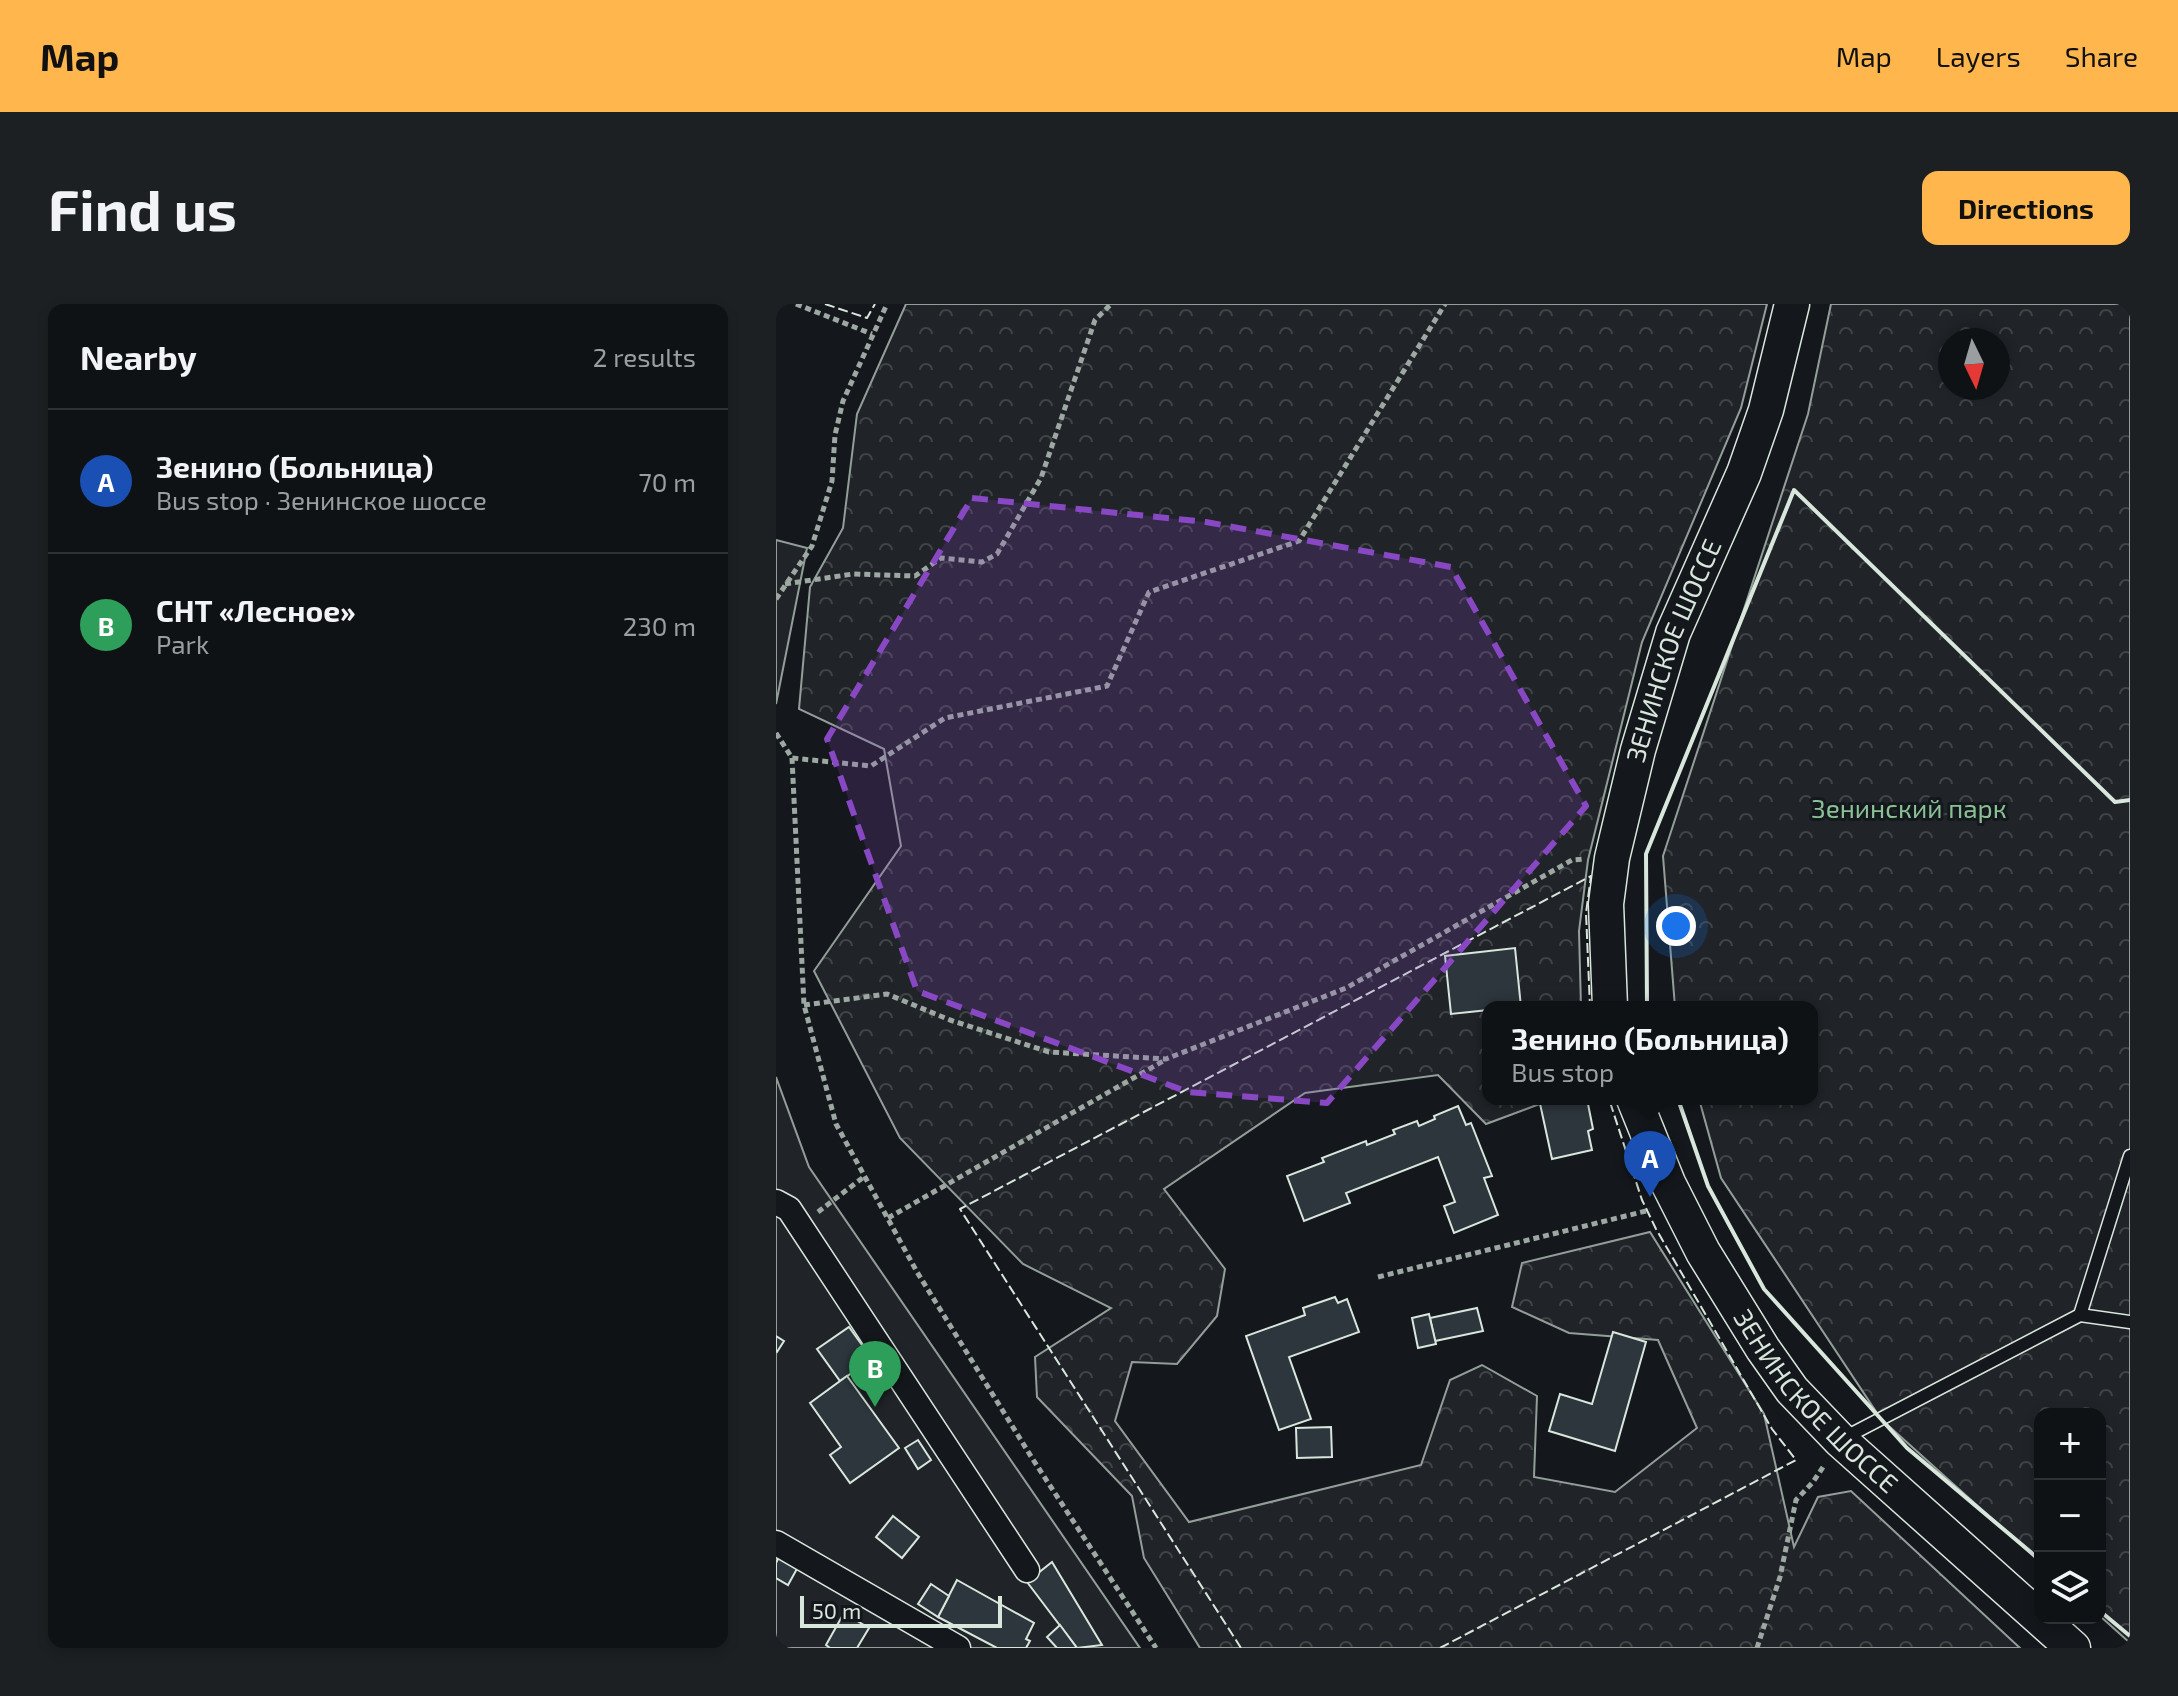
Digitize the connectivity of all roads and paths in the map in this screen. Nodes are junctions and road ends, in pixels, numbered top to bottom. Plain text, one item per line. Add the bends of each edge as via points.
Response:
1 (796, 304) edge
2 (887, 304) edge
3 (1111, 304) edge
4 (1445, 304) edge
5 (1792, 304) edge
6 (872, 334) junction
7 (785, 584) junction
8 (776, 599) edge
9 (776, 733) edge
10 (792, 758) junction
11 (1612, 858) junction
12 (1610, 1001) edge
13 (804, 1005) junction
14 (1166, 1059) junction
15 (1636, 1105) edge
16 (2130, 1156) edge
17 (865, 1176) junction
18 (776, 1202) edge
19 (1679, 1203) junction
20 (888, 1218) junction
21 (800, 1226) junction
22 (1378, 1277) dead end
23 (2080, 1315) junction
24 (2130, 1322) edge
25 (1840, 1440) junction
26 (776, 1543) edge
27 (1027, 1570) dead end
28 (958, 1648) edge
29 (1156, 1648) edge
30 (1757, 1648) edge
31 (2073, 1648) edge

1 - 6 path
2 - 6 path
3 - 7 path via 1095,320 1041,478 997,554 982,562 941,558 915,576 853,574
4 - 10 path via 1299,541 1149,592 1107,686 945,718 871,766
5 - 11 main road, ЗЕНИНСКОЕ ШОССЕ via 1744,473 1673,633
6 - 7 path via 843,401 832,481 812,546
7 - 8 path
9 - 10 path
10 - 13 path
11 - 12 main road, ЗЕНИНСКОЕ ШОССЕ via 1606,904
11 - 14 path via 1572,860 1346,988
13 - 14 path via 887,994 1049,1052
13 - 17 path via 836,1124
14 - 20 path
15 - 19 main road, ЗЕНИНСКОЕ ШОССЕ
16 - 23 lane
17 - 20 path
17 - 21 path
18 - 21 street via 789,1209
19 - 22 path
19 - 25 main road, ЗЕНИНСКОЕ ШОССЕ via 1763,1349 1792,1390
20 - 29 path via 1032,1458
21 - 27 street
23 - 24 lane
23 - 25 lane
25 - 30 path via 1796,1500 1780,1577
25 - 31 main road, ЗЕНИНСКОЕ ШОССЕ
26 - 28 street

